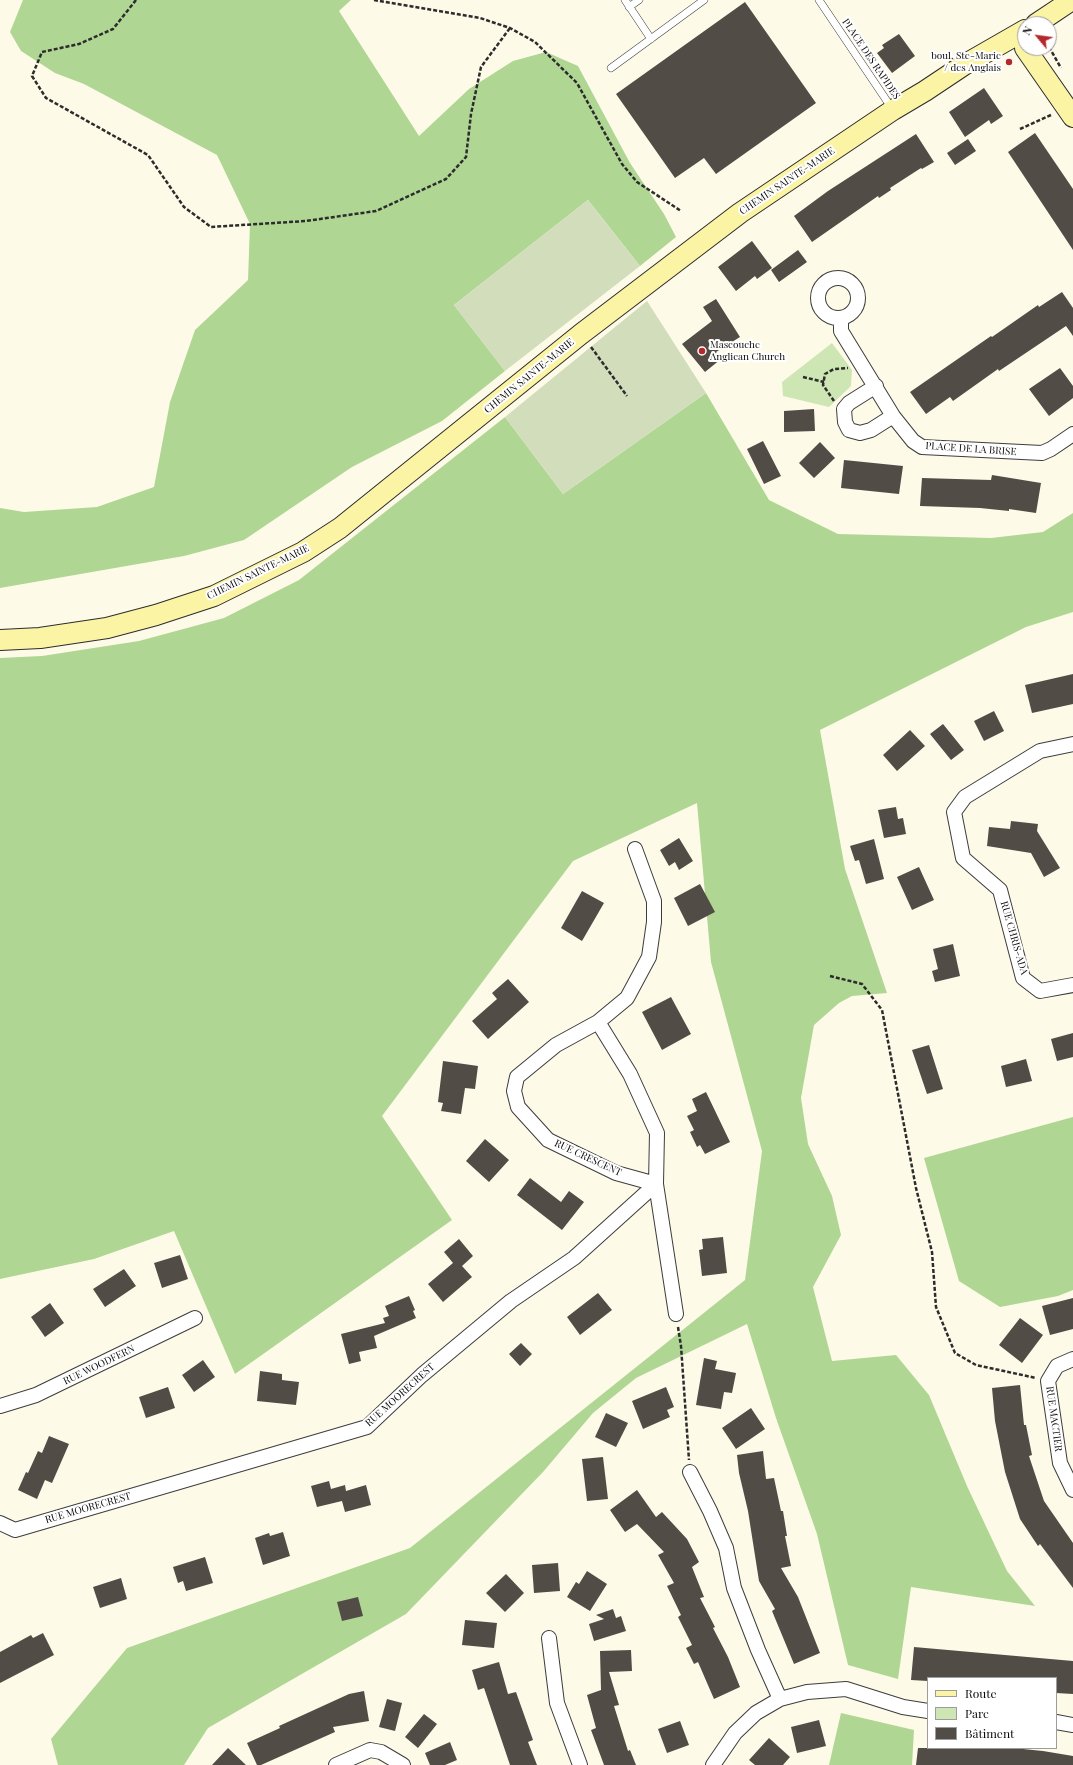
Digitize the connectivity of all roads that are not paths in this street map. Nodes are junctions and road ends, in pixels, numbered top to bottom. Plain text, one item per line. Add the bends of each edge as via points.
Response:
1 (625, 0) edge
2 (639, 0) edge
3 (704, 0) edge
4 (819, 0) edge
5 (1072, 0) edge
6 (629, 7) junction
7 (1048, 16) edge
8 (651, 39) junction
9 (1017, 43) edge
10 (1033, 56) edge
11 (611, 68) dead end
12 (1066, 109) edge
13 (893, 110) junction
14 (840, 318) dead end
15 (876, 386) junction
16 (893, 416) junction
17 (1073, 434) edge
18 (0, 640) edge
19 (1073, 744) edge
20 (636, 849) dead end
21 (1073, 985) edge
22 (598, 1022) junction
23 (656, 1184) junction
24 (676, 1314) road end
25 (195, 1318) dead end
26 (1073, 1359) edge
27 (0, 1406) edge
28 (690, 1472) road end
29 (1073, 1490) edge
30 (0, 1523) edge
31 (549, 1638) dead end
32 (780, 1699) junction
33 (927, 1711) edge
34 (1057, 1722) edge
35 (1073, 1725) edge
36 (336, 1765) edge
37 (403, 1765) edge
38 (580, 1765) edge
39 (713, 1765) edge

1 - 6 lane
2 - 6 lane
3 - 8 lane
4 - 13 lane, PLACE DES RAPIDES
5 - 7 street
6 - 8 lane
8 - 11 lane
9 - 13 street, CHEMIN SAINTE-MARIE
10 - 12 street
13 - 18 street, CHEMIN SAINTE-MARIE via 740,213 582,334 340,528 303,552 214,596 156,615 106,628 40,638
14 - 15 street, PLACE DE LA BRISE via 841,331
15 - 16 street, PLACE DE LA BRISE
15 - 16 street via 861,394 844,410 849,430 860,433 871,430
16 - 17 street, PLACE DE LA BRISE via 922,447 1042,453
19 - 21 street, RUE CHRIS-ADA via 1040,751 965,797 954,812 963,858 1000,890 1023,978 1040,991
20 - 22 street, RUE CRESCENT via 654,901 649,957 627,998
22 - 23 street via 630,1074 657,1133
22 - 23 street, RUE CRESCENT via 556,1045 517,1077 514,1091 518,1107 548,1140 616,1173
23 - 24 street
23 - 30 street, RUE MOORECREST via 574,1258 511,1301 422,1375 367,1427 15,1530
25 - 27 street, RUE WOODFERN via 36,1395
26 - 29 street, RUE MACTIER via 1057,1366 1048,1381 1060,1463
28 - 32 street via 726,1548 734,1588 744,1616
31 - 38 street via 558,1703
32 - 33 street via 807,1692 846,1689
32 - 39 street via 756,1713 735,1732
34 - 35 street
36 - 37 street via 370,1750 381,1752

